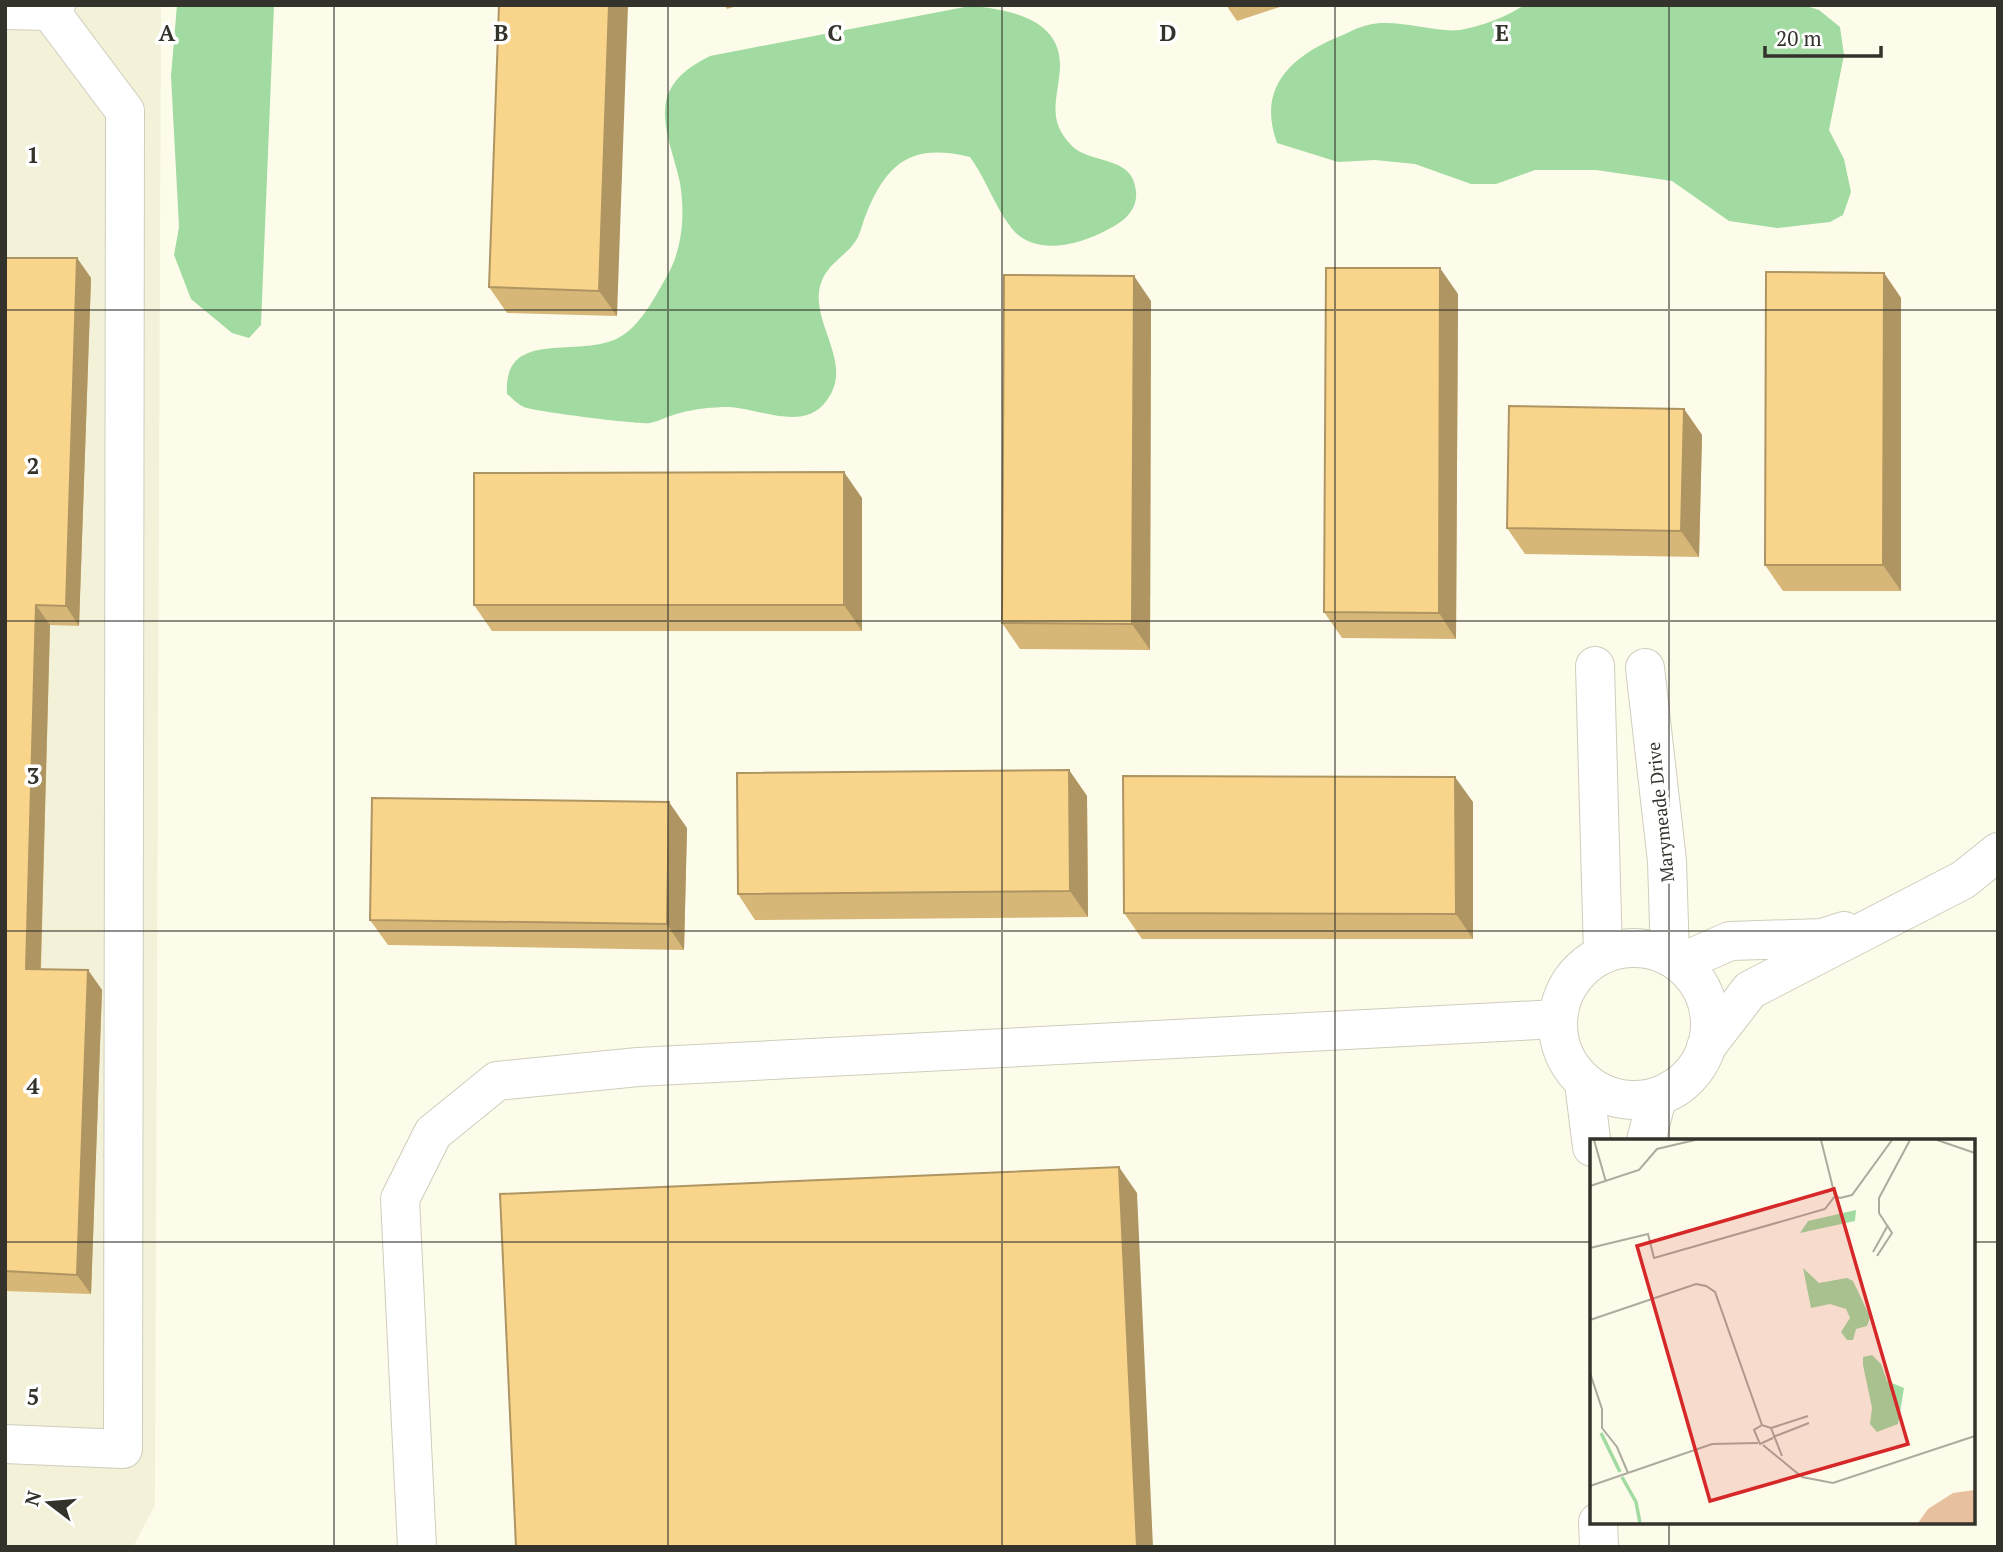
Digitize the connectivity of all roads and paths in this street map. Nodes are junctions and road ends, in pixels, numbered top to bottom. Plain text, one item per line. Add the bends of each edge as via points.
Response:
1 (53, 8) edge
2 (5, 10) edge
3 (1595, 666) dead end
4 (1645, 668) dead end
5 (1998, 852) edge
6 (1881, 920) junction
7 (1603, 954) junction
8 (1675, 960) junction
9 (1557, 1019) junction
10 (1706, 1047) junction
11 (1584, 1083) junction
12 (1682, 1083) junction
13 (1591, 1139) edge
14 (1647, 1139) edge
15 (5, 1444) edge
16 (1598, 1524) edge
17 (416, 1547) edge
18 (1600, 1547) edge

1 - 2 street
1 - 15 street via 125,111 124,1449
3 - 7 street
4 - 8 street, Marymeade Drive
5 - 6 street via 1963,880
6 - 8 street via 1822,938 1730,941
6 - 10 street via 1750,990
7 - 8 street via 1637,948
7 - 9 street via 1580,970 1564,992
8 - 10 street via 1700,986 1710,1016
9 - 11 street via 1563,1054
9 - 17 street via 652,1066 497,1081 433,1133 400,1199
10 - 12 street via 1697,1067
11 - 12 street via 1607,1096 1633,1101 1659,1097
11 - 13 street
12 - 14 street via 1657,1098
16 - 18 street

